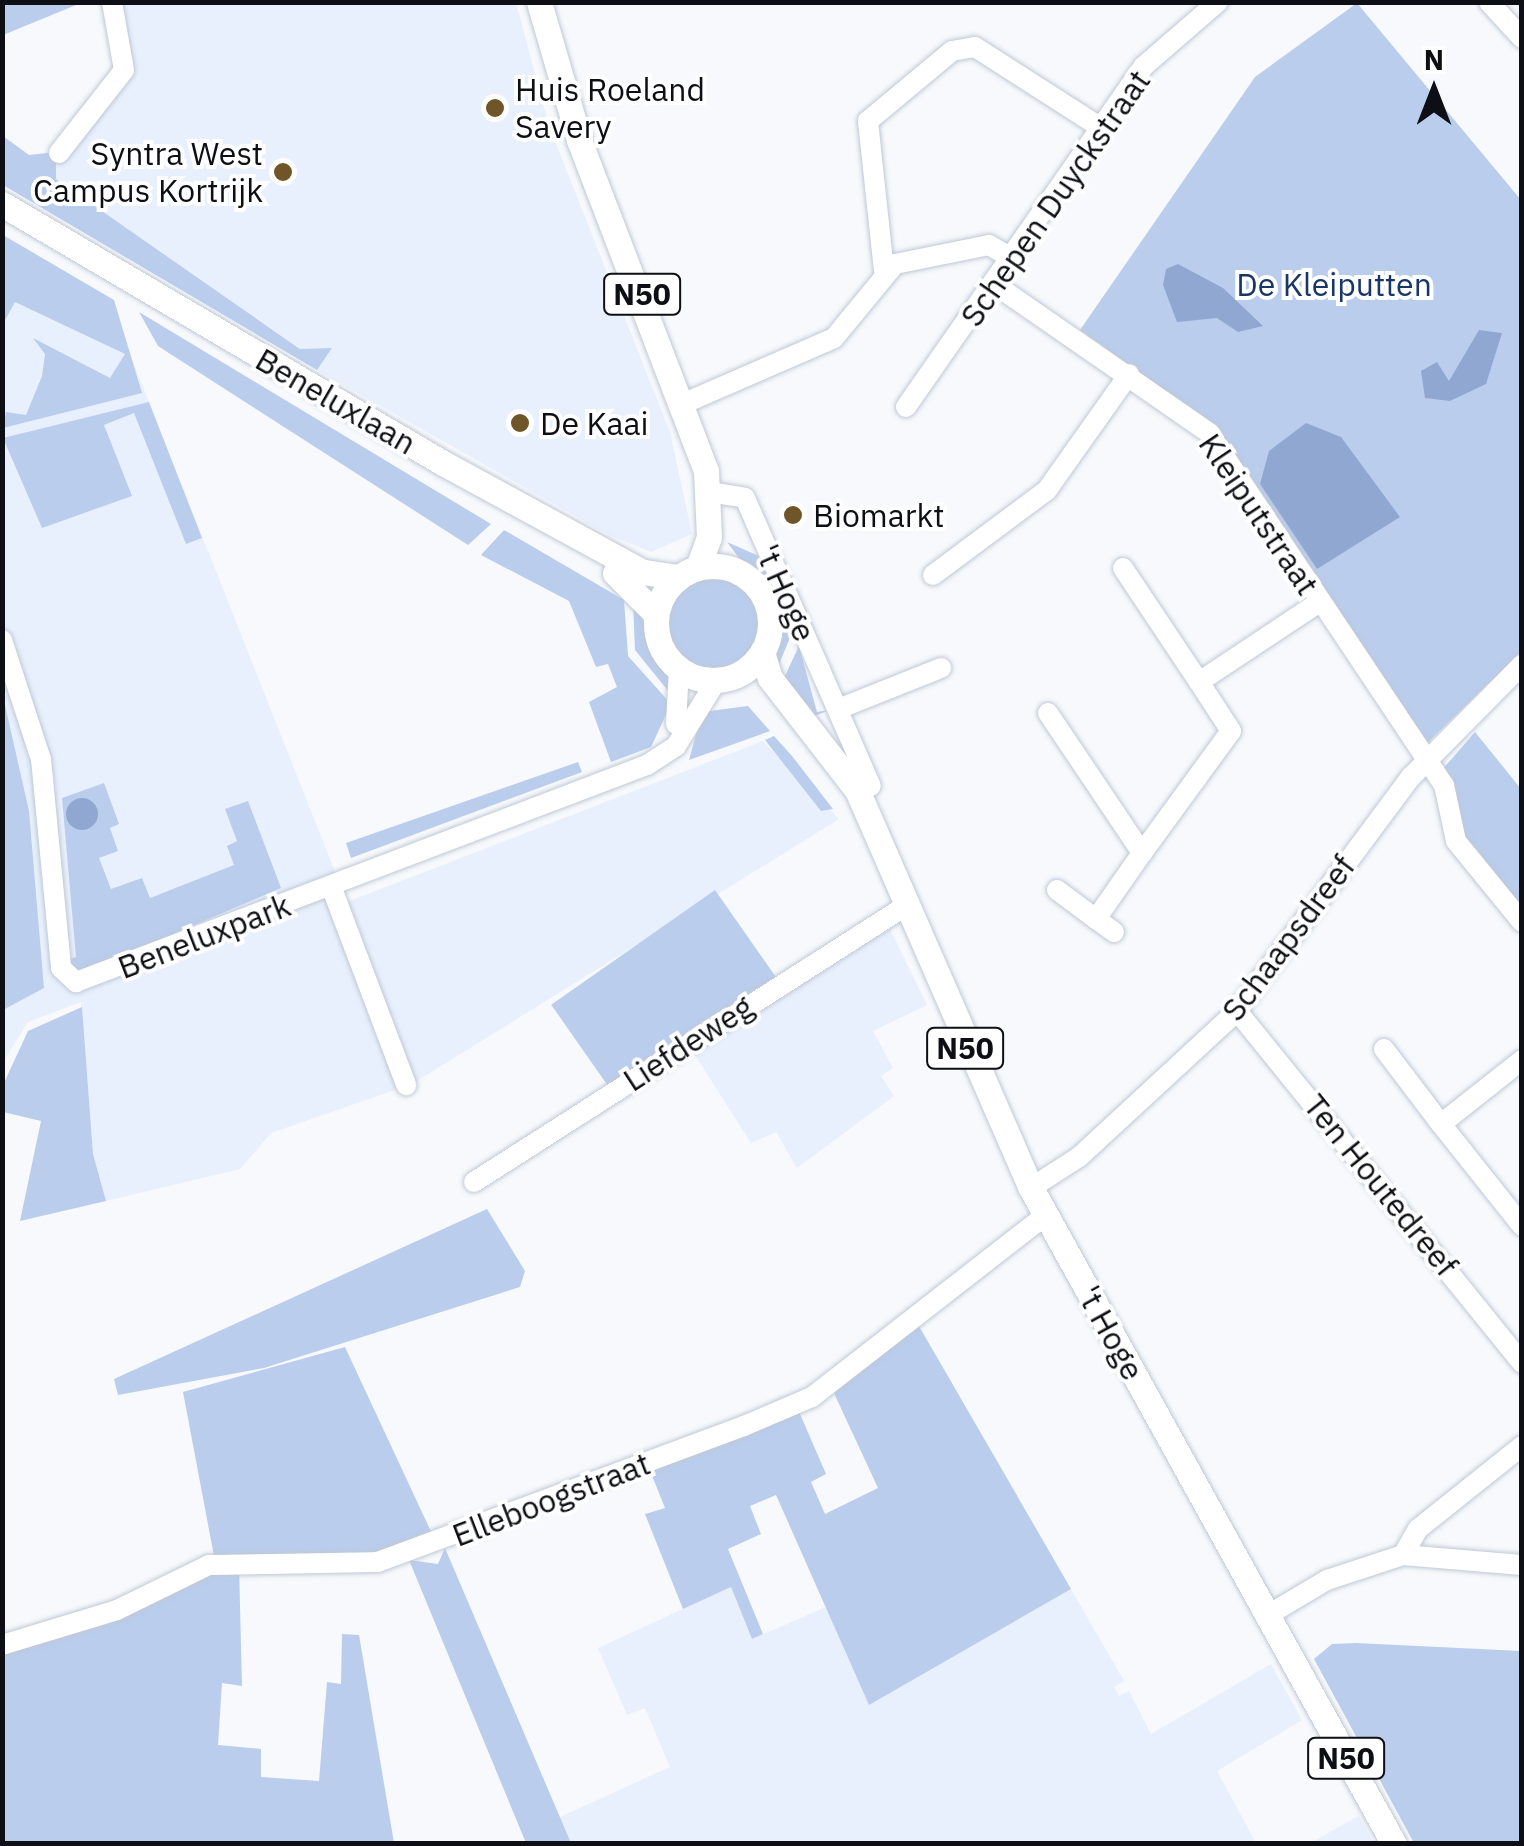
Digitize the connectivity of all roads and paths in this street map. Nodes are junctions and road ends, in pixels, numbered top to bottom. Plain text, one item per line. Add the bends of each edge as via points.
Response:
1 (112, 2) edge
2 (540, 2) edge
3 (1218, 2) edge
4 (1490, 2) edge
5 (1522, 38) edge
6 (1100, 128) junction
7 (60, 153) dead end
8 (2, 204) edge
9 (2, 222) edge
10 (1010, 257) junction
11 (884, 271) junction
12 (994, 284) junction
13 (1129, 374) junction
14 (686, 402) junction
15 (906, 406) dead end
16 (716, 492) junction
17 (1123, 568) dead end
18 (734, 570) junction
19 (688, 572) junction
20 (934, 575) dead end
21 (1318, 603) junction
22 (656, 614) junction
23 (2, 640) edge
24 (762, 652) junction
25 (1522, 665) edge
26 (941, 668) dead end
27 (679, 669) junction
28 (726, 678) junction
29 (1199, 682) junction
30 (838, 709) junction
31 (1048, 713) dead end
32 (664, 754) junction
33 (1422, 764) junction
34 (866, 796) junction
35 (1142, 853) junction
36 (331, 886) junction
37 (1057, 890) dead end
38 (904, 907) junction
39 (1096, 919) junction
40 (1522, 922) edge
41 (1114, 932) dead end
42 (1237, 1011) junction
43 (1384, 1049) dead end
44 (1522, 1060) edge
45 (406, 1085) dead end
46 (1441, 1124) junction
47 (474, 1182) dead end
48 (1031, 1188) junction
49 (1046, 1215) junction
50 (1522, 1226) edge
51 (1522, 1363) edge
52 (1522, 1446) edge
53 (1404, 1555) junction
54 (1522, 1564) edge
55 (1268, 1615) junction
56 (2, 1646) edge
57 (1394, 1844) edge

1 - 7 street via 124,70
2 - 14 main road, 't Hoge / N50 via 596,186
3 - 6 street, Schepen Duyckstraat via 1144,66
4 - 5 street
6 - 10 street, Schepen Duyckstraat
6 - 11 street via 975,48 952,51 868,121
8 - 19 main road, Beneluxlaan via 443,463 644,572
9 - 22 main road, Beneluxlaan via 636,586
10 - 11 street via 990,246
10 - 12 street, Schepen Duyckstraat
11 - 14 street via 834,338
12 - 13 street, Kleiputstraat
12 - 15 street, Schepen Duyckstraat
13 - 20 street via 1036,501
13 - 21 street, Kleiputstraat via 1209,432
14 - 16 main road, 't Hoge / N50
16 - 18 main road, 't Hoge / N50 via 723,546
16 - 19 main road, 't Hoge / N50
16 - 30 street, 't Hoge via 744,498
17 - 29 street
18 - 19 main road
18 - 24 main road, N50 via 765,600
19 - 22 main road, N50
21 - 29 street
21 - 33 street, Kleiputstraat
22 - 27 main road via 661,646
23 - 36 street, Beneluxpark via 46,788 66,978 87,981
24 - 28 main road
24 - 34 main road, 't Hoge / N50 via 770,678
25 - 33 street, Schaapsdreef
26 - 30 street
27 - 28 main road, N50
27 - 32 street via 683,696
28 - 32 street
28 - 34 main road, 't Hoge / N50 via 762,694
29 - 35 street via 1231,732
30 - 34 street, 't Hoge
31 - 35 street
32 - 36 street, Beneluxpark
33 - 40 street, Kleiputstraat via 1444,785 1456,841
33 - 42 street, Schaapsdreef
34 - 38 main road, 't Hoge / N50
35 - 39 street
36 - 45 street
37 - 39 street
38 - 47 street, Liefdeweg
38 - 48 main road, 't Hoge / N50
39 - 41 street
42 - 48 street, Schaapsdreef via 1079,1157
42 - 51 street, Ten Houtedreef
43 - 46 street
44 - 46 street
46 - 50 street
48 - 49 main road, 't Hoge / N50
49 - 55 main road, 't Hoge / N50
49 - 56 street, Elleboogstraat via 973,1263 840,1377 744,1426 378,1562 209,1565 117,1610
52 - 53 street via 1418,1528
53 - 54 street
53 - 55 street via 1327,1580
55 - 57 main road, 't Hoge / N50

